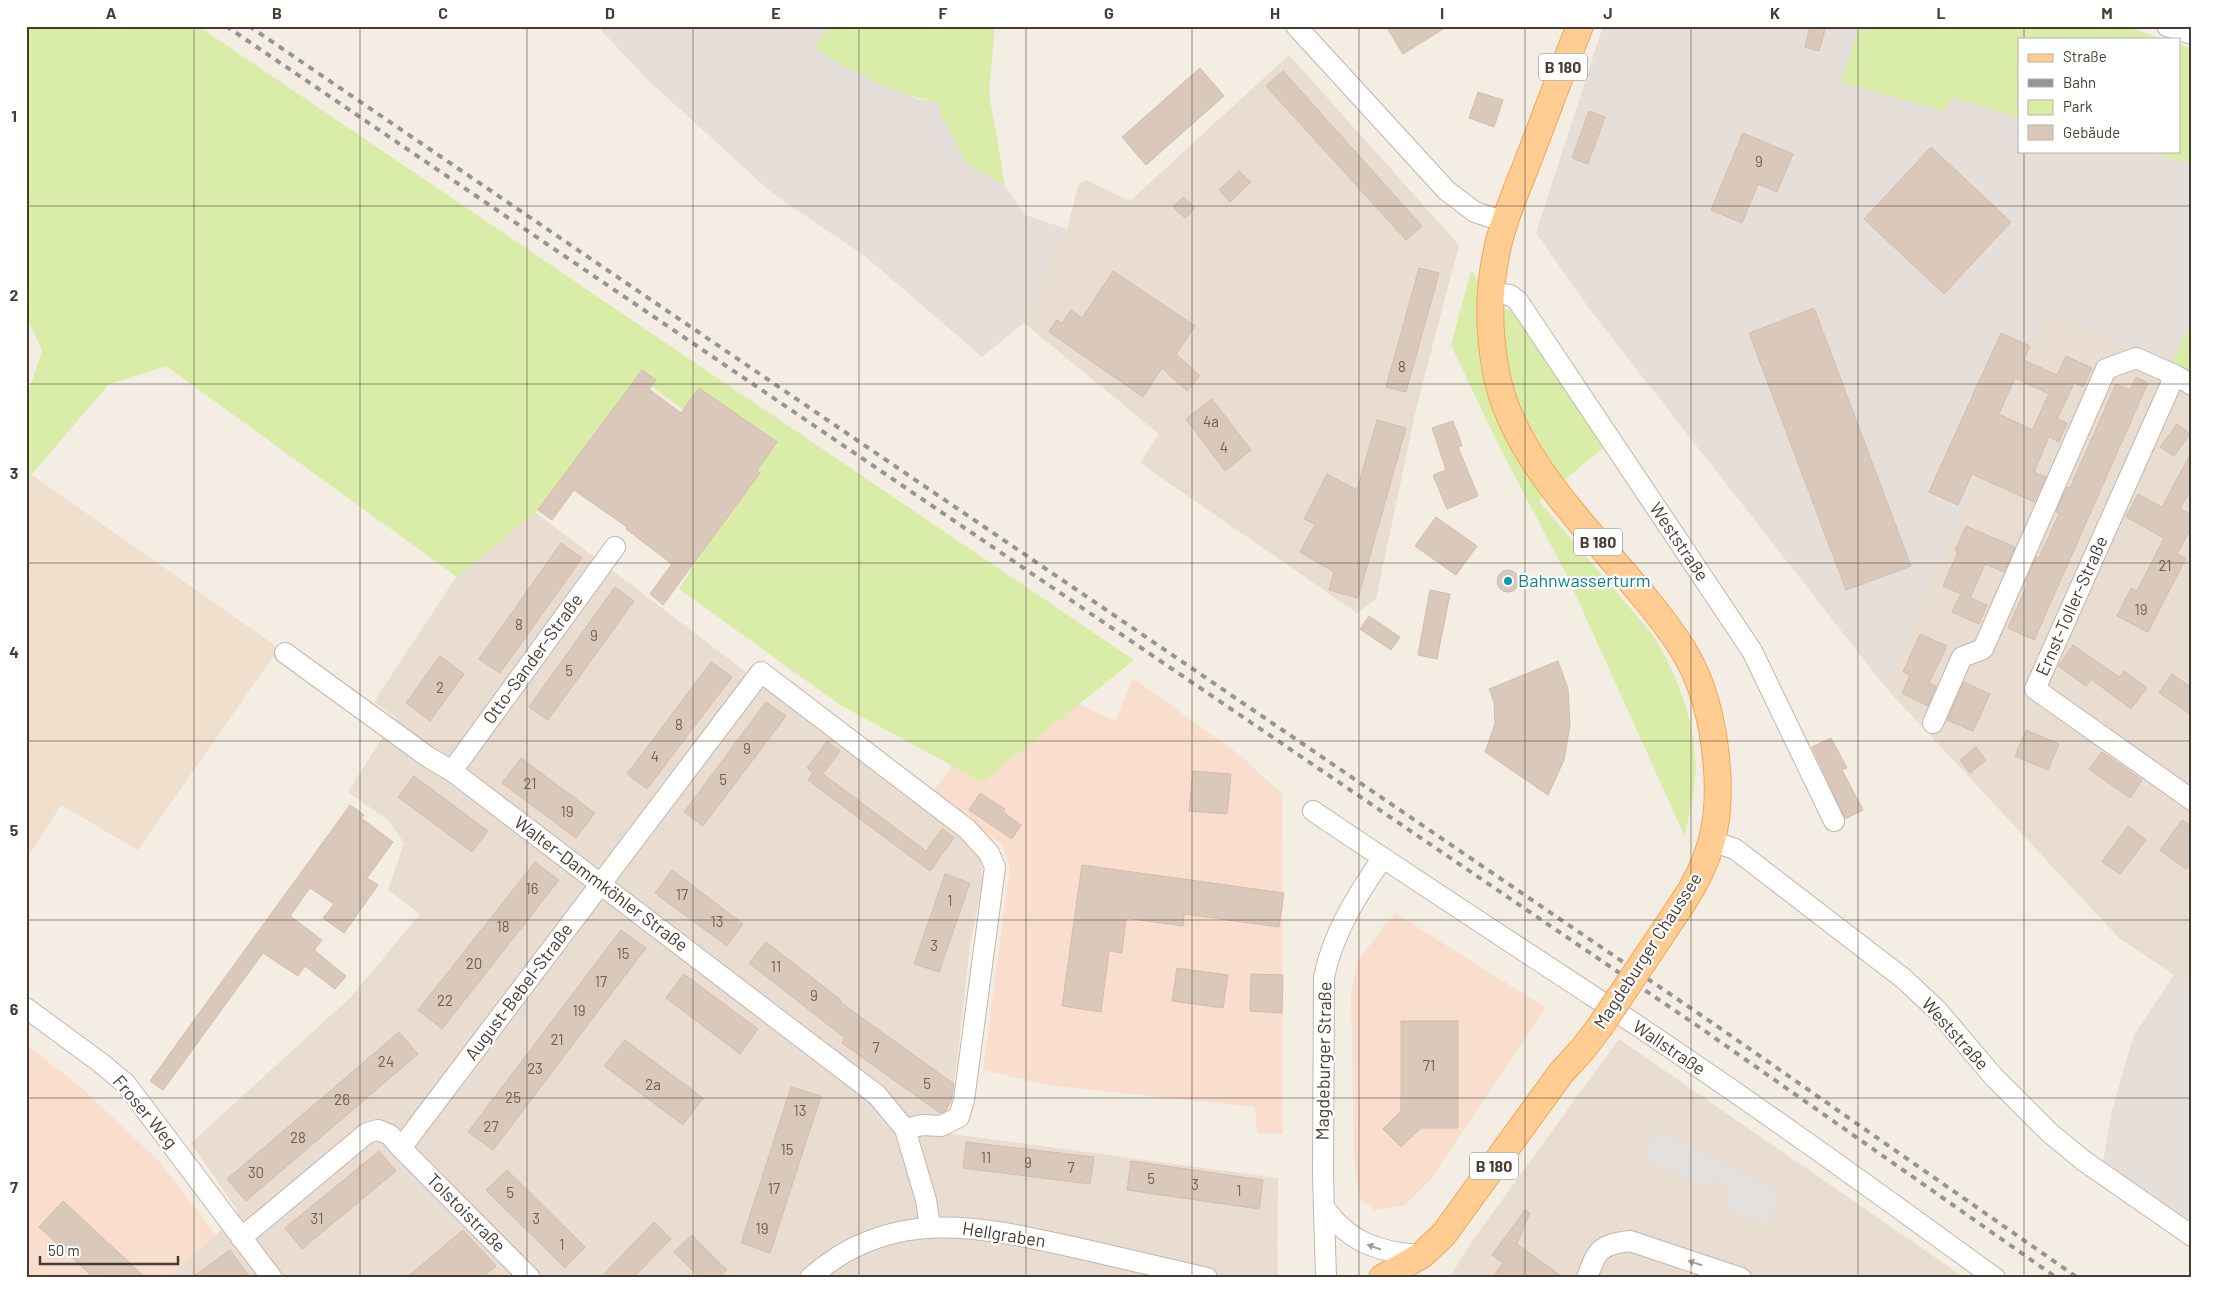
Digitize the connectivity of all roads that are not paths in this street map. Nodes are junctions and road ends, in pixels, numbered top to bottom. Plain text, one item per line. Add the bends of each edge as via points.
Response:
1 (1296, 26) edge
2 (1580, 26) edge
3 (2167, 26) edge
4 (2192, 34) edge
5 (1505, 222) junction
6 (1491, 293) junction
7 (2183, 380) edge
8 (615, 547) dead end
9 (285, 652) dead end
10 (1933, 722) dead end
11 (452, 770) junction
12 (2192, 800) edge
13 (1313, 811) dead end
14 (1834, 821) dead end
15 (1712, 841) junction
16 (1382, 859) junction
17 (601, 884) junction
18 (26, 1008) edge
19 (905, 1129) junction
20 (401, 1148) junction
21 (1324, 1207) junction
22 (930, 1227) junction
23 (2192, 1236) edge
24 (241, 1238) junction
25 (1422, 1255) junction
26 (272, 1278) edge
27 (530, 1278) edge
28 (810, 1278) edge
29 (1207, 1278) edge
30 (1326, 1278) edge
31 (1382, 1278) edge
32 (1587, 1278) edge
33 (1741, 1278) edge
34 (1995, 1278) edge

1 - 5 street via 1428,173 1465,206
2 - 5 main road, Magdeburger Chaussee / B 180
3 - 4 street
5 - 6 main road, Magdeburger Chaussee / B 180
6 - 14 street, Weststraße via 1510,295 1518,301 1752,651
6 - 15 main road, Magdeburger Chaussee / B 180 via 1496,374 1517,434 1542,473 1661,619 1682,649 1701,686 1713,729 1716,757 1716,814
7 - 10 street via 2136,358 2106,370 1983,649 1962,657
7 - 12 street, Ernst-Toller-Straße via 2035,689
8 - 11 street, Otto-Sander-Straße
9 - 11 street, Walter-Dammköhler Straße via 428,757
11 - 17 street, Walter-Dammköhler Straße
13 - 16 street, Wallstraße
15 - 23 street, Weststraße via 1735,849 1904,979 1937,1010 1993,1076 2050,1133 2084,1162
15 - 25 main road, Magdeburger Chaussee / B 180, bridge via 1703,870 1598,1028 1556,1080 1444,1234
16 - 21 street, Magdeburger Straße via 1338,931 1324,977
16 - 34 street, Wallstraße via 1602,1002 1820,1152
17 - 19 street, Walter-Dammköhler Straße via 864,1085 888,1107
17 - 19 street, August-Bebel-Straße via 761,672 967,829 989,853 995,867 964,1100 959,1118 941,1126 922,1125
17 - 20 street, August-Bebel-Straße
18 - 24 street, Froser Weg via 126,1084
19 - 22 street, Walter-Dammköhler Straße via 926,1200
20 - 24 street via 390,1135 378,1130 367,1133
20 - 27 street, Tolstoistraße
25 -> 21 street via 1388,1252 1363,1243 1340,1226
21 - 30 street, Magdeburger Straße
22 - 28 street, Hellgraben via 891,1233 867,1241 838,1255
22 - 29 street, Hellgraben via 977,1228 1008,1233
24 - 26 street, Froser Weg
25 - 31 main road, Magdeburger Chaussee / B 180
33 -> 32 street via 1630,1241 1611,1243 1596,1254

